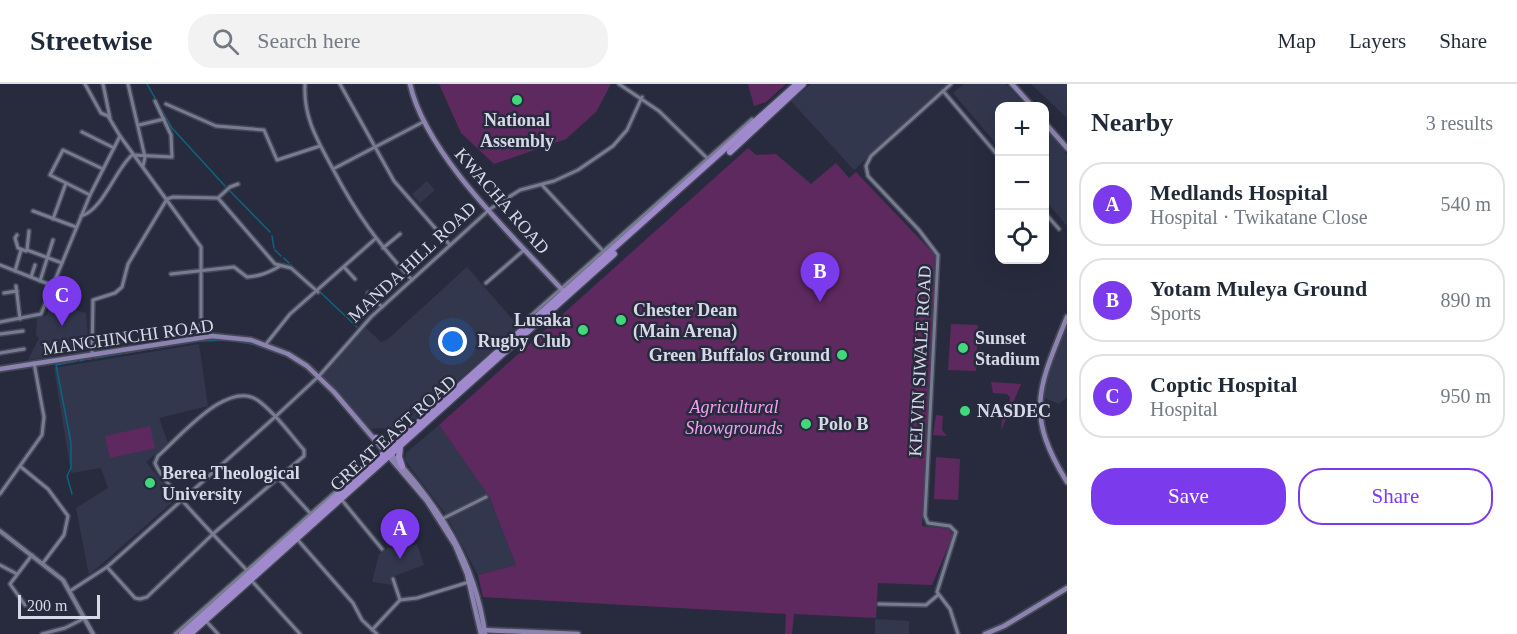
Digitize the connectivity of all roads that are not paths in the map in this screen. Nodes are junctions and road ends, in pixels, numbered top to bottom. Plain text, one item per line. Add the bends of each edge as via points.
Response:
1 (85, 84) edge
2 (103, 84) edge
3 (128, 84) edge
4 (305, 84) edge
5 (340, 84) edge
6 (410, 84) edge
7 (619, 84) edge
8 (634, 84) edge
9 (795, 84) edge
10 (805, 84) edge
11 (951, 84) edge
12 (1012, 84) edge
13 (631, 90) junction
14 (943, 91) junction
15 (642, 97) junction
16 (155, 101) dead end
17 (1028, 102) edge
18 (166, 104) dead end
19 (164, 119) junction
20 (752, 119) dead end
21 (110, 120) junction
22 (423, 122) junction
23 (139, 125) junction
24 (1049, 128) edge
25 (82, 132) dead end
26 (120, 136) junction
27 (320, 146) junction
28 (375, 147) junction
29 (114, 148) junction
30 (1067, 148) edge
31 (132, 155) junction
32 (997, 156) edge
33 (145, 157) junction
34 (709, 160) junction
35 (143, 166) junction
36 (103, 169) junction
37 (333, 169) junction
38 (66, 183) junction
39 (238, 184) dead end
40 (542, 185) junction
41 (90, 195) junction
42 (218, 198) junction
43 (167, 200) junction
44 (490, 209) junction
45 (33, 212) dead end
46 (81, 216) junction
47 (1049, 218) edge
48 (53, 219) junction
49 (76, 227) junction
50 (1059, 229) dead end
51 (29, 231) dead end
52 (400, 234) dead end
53 (17, 235) dead end
54 (375, 239) junction
55 (53, 240) dead end
56 (450, 245) junction
57 (384, 248) junction
58 (525, 249) junction
59 (21, 250) junction
60 (28, 251) junction
61 (605, 254) junction
62 (48, 257) junction
63 (62, 263) junction
64 (0, 265) edge
65 (36, 266) dead end
66 (280, 266) junction
67 (344, 267) junction
68 (15, 270) junction
69 (202, 271) junction
70 (171, 274) dead end
71 (31, 277) junction
72 (355, 279) dead end
73 (412, 280) junction
74 (40, 281) junction
75 (486, 284) dead end
76 (16, 286) dead end
77 (52, 286) junction
78 (17, 291) junction
79 (318, 292) junction
80 (4, 293) dead end
81 (368, 293) dead end
82 (565, 293) junction
83 (382, 307) junction
84 (1067, 317) edge
85 (20, 319) junction
86 (527, 319) dead end
87 (0, 322) edge
88 (23, 331) dead end
89 (0, 334) edge
90 (201, 338) junction
91 (266, 344) junction
92 (24, 350) dead end
93 (0, 353) edge
94 (92, 354) junction
95 (34, 363) junction
96 (0, 369) edge
97 (319, 376) junction
98 (275, 417) junction
99 (368, 432) junction
100 (376, 438) junction
101 (397, 446) junction
102 (388, 457) junction
103 (369, 462) dead end
104 (402, 466) junction
105 (21, 467) junction
106 (279, 479) junction
107 (1067, 482) edge
108 (0, 494) edge
109 (486, 497) dead end
110 (182, 498) junction
111 (341, 499) junction
112 (312, 516) junction
113 (442, 519) junction
114 (0, 531) edge
115 (214, 533) junction
116 (295, 537) junction
117 (382, 549) dead end
118 (32, 555) junction
119 (43, 563) junction
120 (0, 566) edge
121 (107, 567) junction
122 (17, 574) junction
123 (250, 575) junction
124 (393, 579) dead end
125 (472, 581) junction
126 (1067, 588) edge
127 (70, 591) junction
128 (938, 595) junction
129 (400, 600) junction
130 (879, 603) dead end
131 (25, 605) dead end
132 (85, 618) junction
133 (207, 621) junction
134 (372, 630) junction
135 (483, 632) edge
136 (42, 634) edge
137 (93, 634) edge
138 (175, 634) edge
139 (182, 634) edge
140 (190, 634) edge
141 (218, 634) edge
142 (300, 634) edge
143 (377, 634) edge
144 (578, 634) edge
145 (958, 634) edge
146 (985, 634) edge

1 - 21 street via 101,113
2 - 21 street
3 - 23 street
4 - 27 street via 307,117
5 - 28 street
6 - 22 main road, KWACHA ROAD
7 - 13 street
8 - 13 street
9 - 34 main road, GREAT EAST ROAD
10 - 82 main road, GREAT EAST ROAD
11 - 14 street, KELVIN SIWALE ROAD
12 - 17 main road
13 - 15 street
14 - 32 street
14 - 128 street, KELVIN SIWALE ROAD via 871,156 866,166 868,176 938,255 925,516 928,523 953,527 957,534 938,581
15 - 34 street
15 - 40 street, MANDA HILL ROAD via 634,118 613,146 578,170
16 - 19 street
18 - 27 street via 216,126 264,130 277,160
19 - 23 street
19 - 33 street via 171,135 172,157
20 - 34 street
21 - 26 street
22 - 28 street
22 - 44 main road, KWACHA ROAD via 450,164
23 - 33 street
24 - 30 main road
25 - 29 street
26 - 29 street
26 - 31 street
27 - 37 street
28 - 37 street
28 - 56 street via 394,181
29 - 36 street
31 - 33 street
31 - 35 street
31 - 46 street via 91,211
33 - 35 street
34 - 61 main road, GREAT EAST ROAD
35 - 43 street
36 - 38 street via 64,149 50,175
36 - 41 street
37 - 54 street
38 - 41 street
38 - 48 street
39 - 42 street
40 - 44 street, MANDA HILL ROAD via 520,190
40 - 61 street
41 - 46 street
42 - 43 street
42 - 66 street
43 - 69 street via 201,247
43 - 94 street via 128,264 122,287 93,300
44 - 56 street, MANDA HILL ROAD
44 - 58 main road, KWACHA ROAD
45 - 48 street
46 - 49 street
47 - 50 street
48 - 49 street
49 - 63 street
51 - 60 street
52 - 57 street
53 - 59 street
54 - 57 street
54 - 67 street
55 - 62 street
56 - 73 street, MANDA HILL ROAD
57 - 73 street
58 - 75 street
58 - 82 main road, KWACHA ROAD
59 - 60 street
59 - 68 street
60 - 62 street
61 - 82 main road, GREAT EAST ROAD
62 - 63 street
62 - 74 street
63 - 77 street
64 - 68 street
65 - 71 street
66 - 69 street via 267,274 247,277 234,267
66 - 79 street via 291,268
67 - 72 street
67 - 79 street
68 - 71 street
69 - 70 street
69 - 90 street
71 - 74 street
73 - 83 street, MANDA HILL ROAD
74 - 77 street
76 - 78 street
77 - 85 street via 41,314
78 - 80 street
78 - 85 street
79 - 91 street via 290,314
81 - 83 street
82 - 86 street
82 - 101 main road, GREAT EAST ROAD
83 - 97 street, MANDA HILL ROAD
84 - 107 main road via 1043,378 1039,414 1047,448
85 - 87 street
88 - 89 street
90 - 91 main road, MANCHINCHI ROAD via 232,337
90 - 94 main road, MANCHINCHI ROAD
91 - 97 main road, MANCHINCHI ROAD via 297,359
92 - 93 street
94 - 95 main road, MANCHINCHI ROAD
95 - 96 main road, MANCHINCHI ROAD
95 - 105 street via 44,426 41,439
97 - 98 street, MANDA HILL ROAD
97 - 99 main road, MANCHINCHI ROAD
98 - 106 street via 304,450 303,456
98 - 110 street, MANDA HILL ROAD
98 - 110 street via 258,400 239,395 223,399 158,456 155,466
99 - 100 main road, MANCHINCHI ROAD
99 - 102 main road, MANCHINCHI ROAD
100 - 101 main road
100 - 102 main road, MANCHINCHI ROAD
101 - 102 main road, GREAT EAST ROAD
101 - 104 main road
102 - 104 main road
102 - 111 main road, GREAT EAST ROAD
102 - 112 main road, GREAT EAST ROAD
102 - 113 main road
103 - 112 street
104 - 113 main road
105 - 108 street
105 - 119 street via 48,489 68,516 64,535
106 - 112 street
106 - 115 street
109 - 113 street
110 - 115 street
110 - 121 street, MANDA HILL ROAD
111 - 116 main road, GREAT EAST ROAD
111 - 117 street
112 - 116 main road, GREAT EAST ROAD
112 - 123 street
113 - 125 main road via 458,543
114 - 118 street
115 - 121 street via 147,597 140,599
115 - 123 street
116 - 123 main road, GREAT EAST ROAD
116 - 134 street
118 - 119 street
118 - 122 street
119 - 127 street
120 - 122 street
121 - 127 street, MANDA HILL ROAD
122 - 131 street via 10,586
123 - 133 main road, GREAT EAST ROAD
123 - 138 street
123 - 139 main road, GREAT EAST ROAD
123 - 142 street
124 - 129 street
125 - 129 street
125 - 135 main road
126 - 146 main road
127 - 132 street
128 - 130 street via 926,604
128 - 145 street via 950,609
129 - 134 street
132 - 136 street
132 - 137 street
133 - 140 main road, GREAT EAST ROAD
133 - 141 street
134 - 143 street
135 - 144 main road

